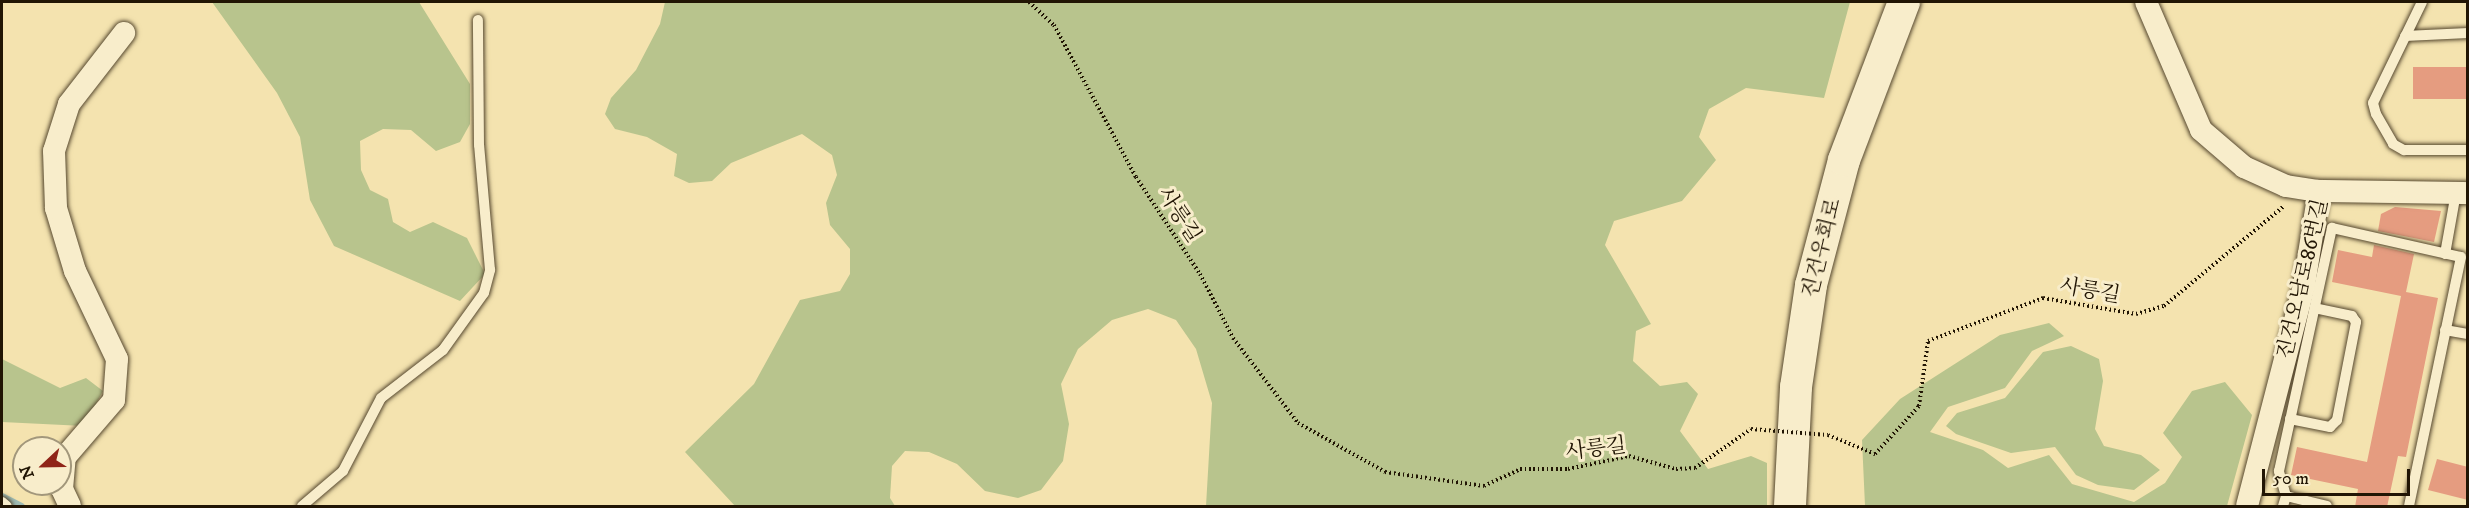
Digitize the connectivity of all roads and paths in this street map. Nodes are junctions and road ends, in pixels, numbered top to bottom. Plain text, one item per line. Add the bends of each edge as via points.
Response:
1 (1029, 2) edge
2 (1904, 2) edge
3 (2146, 2) edge
4 (2422, 2) edge
5 (478, 20) dead end
6 (124, 33) dead end
7 (2468, 33) edge
8 (2405, 36) junction
9 (2468, 150) edge
10 (2312, 190) junction
11 (2462, 193) edge
12 (2445, 254) junction
13 (2464, 258) edge
14 (2315, 308) junction
15 (2445, 330) junction
16 (2468, 334) edge
17 (2290, 419) junction
18 (2284, 501) edge
19 (2, 502) edge
20 (7, 507) edge
21 (70, 507) edge
22 (302, 507) edge
23 (1790, 507) edge
24 (2247, 507) edge
25 (2327, 507) edge
26 (2409, 507) edge

1 - 10 path, 사릉길, bridge via 1054,25 1136,177 1200,274 1233,338 1298,423 1385,472 1484,486 1520,470 1568,469 1629,456 1676,469 1695,468 1751,429 1828,435 1875,454 1919,406 1928,341 2043,297 2136,314 2164,306
2 - 23 main road, 진건우회로 via 1844,160 1811,285 1796,387
3 - 10 street via 2201,130 2244,167 2286,186
4 - 8 lane
5 - 22 lane via 479,145 490,270 484,293 443,350 381,398 343,471
6 - 21 street via 69,104 54,151 56,208 75,272 117,359 114,400 65,457 62,489
7 - 8 lane
8 - 9 lane via 2373,103 2376,114 2393,144 2404,150
10 - 11 street, 진건오남로86번길
10 - 24 street, 진건오남로86번길 via 2304,285
11 - 12 lane
12 - 13 lane
12 - 14 lane via 2332,228
13 - 15 lane
14 - 17 lane
14 - 17 lane via 2352,316 2356,322 2337,420 2330,427
15 - 16 lane
15 - 26 lane
17 - 18 lane via 2279,471
18 - 25 lane
19 - 20 lane

